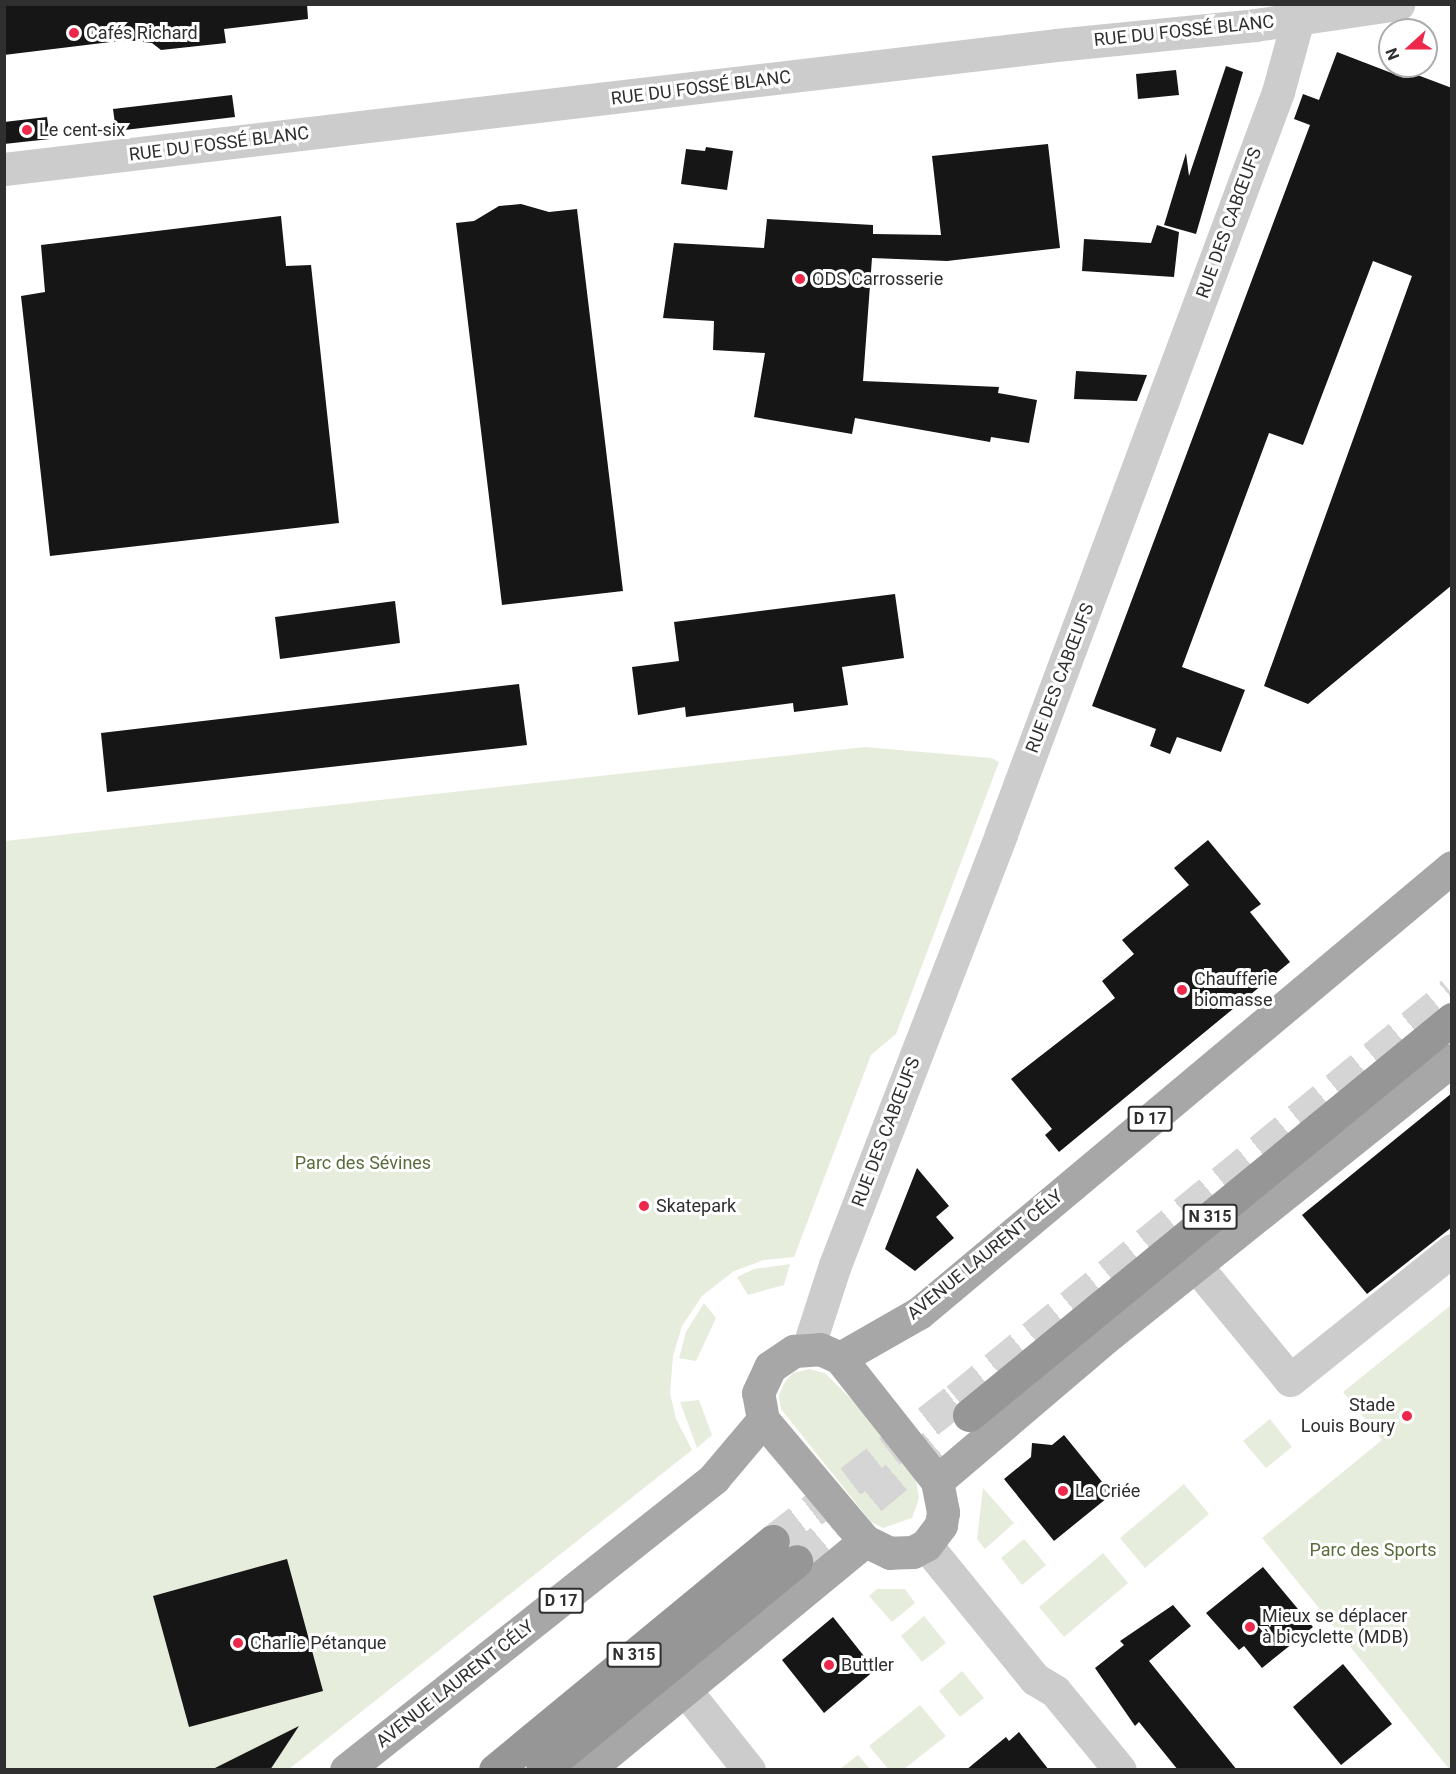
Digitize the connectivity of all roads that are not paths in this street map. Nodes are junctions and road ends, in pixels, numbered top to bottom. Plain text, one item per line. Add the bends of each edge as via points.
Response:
1 (1398, 4) edge
2 (1300, 12) edge
3 (4, 169) edge
4 (1452, 867) edge
5 (1452, 1019) edge
6 (1452, 1060) edge
7 (1452, 1250) edge
8 (1197, 1268) junction
9 (808, 1348) junction
10 (840, 1358) junction
11 (969, 1415) dead end
12 (763, 1420) junction
13 (937, 1481) junction
14 (865, 1541) junction
15 (926, 1545) junction
16 (1035, 1679) junction
17 (686, 1691) junction
18 (346, 1770) edge
19 (495, 1770) edge
20 (542, 1770) edge
21 (587, 1770) edge
22 (748, 1770) edge
23 (1098, 1770) edge
24 (1120, 1770) edge

1 - 2 street, RUE DU FOSSÉ BLANC
2 - 3 street, RUE DU FOSSÉ BLANC
2 - 9 street, RUE DES CABŒUFS via 1274,103 835,1265
4 - 10 main road, AVENUE LAURENT CÉLY / D 17 via 919,1312
5 - 11 highway, N 315
6 - 8 main road
7 - 8 street via 1290,1380
8 - 13 main road via 1111,1333
9 - 10 main road
9 - 12 main road via 782,1357 762,1378 758,1393
10 - 13 main road
12 - 14 main road
12 - 18 main road, AVENUE LAURENT CÉLY / D 17 via 714,1478
13 - 15 main road via 943,1512 941,1525
14 - 15 main road via 890,1553 913,1552
14 - 17 main road
15 - 16 street
16 - 23 street via 1043,1701
16 - 24 street via 1055,1691
17 - 21 main road
17 - 22 street
19 - 20 highway, N 315 via 785,1551

